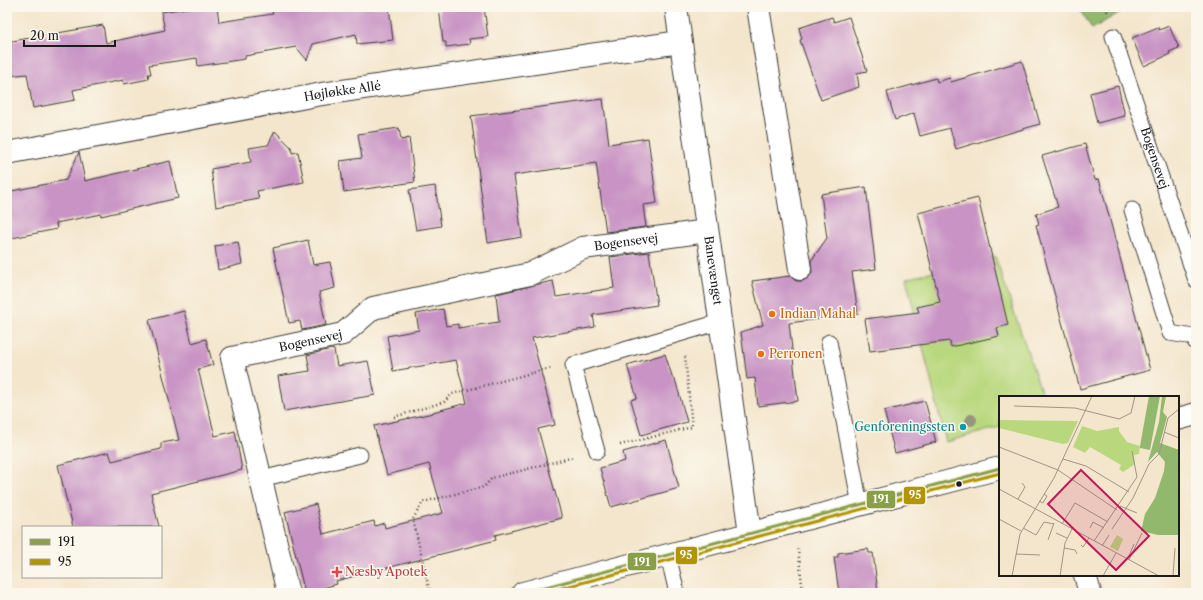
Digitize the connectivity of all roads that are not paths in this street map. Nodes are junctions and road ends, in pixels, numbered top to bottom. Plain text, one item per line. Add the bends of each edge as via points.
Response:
1 (676, 7) edge
2 (758, 7) edge
3 (1113, 36) dead end
4 (680, 42) junction
5 (7, 154) edge
6 (1132, 210) dead end
7 (707, 231) junction
8 (800, 269) dead end
9 (1196, 280) edge
10 (720, 322) junction
11 (829, 342) dead end
12 (1196, 343) edge
13 (1196, 414) edge
14 (1179, 419) edge
15 (597, 451) road end
16 (360, 455) dead end
17 (999, 468) edge
18 (261, 478) junction
19 (860, 505) junction
20 (750, 533) junction
21 (668, 555) junction
22 (1085, 576) edge
23 (288, 593) edge
24 (522, 593) edge
25 (677, 593) edge
26 (1090, 593) edge

1 - 4 street, Banevænget
2 - 8 street
3 - 9 lane, Bogensevej
4 - 5 street, Højløkke Allé via 322,94
4 - 7 street, Banevænget
6 - 12 lane via 1170,332 1193,337
7 - 10 street, Banevænget
7 - 18 street, Bogensevej via 582,248 530,274 373,308 343,334 232,358
10 - 15 lane via 573,365
10 - 20 street, Banevænget
11 - 19 lane
13 - 14 street
16 - 18 lane
17 - 19 street
18 - 23 street, Bogensevej
19 - 20 street
20 - 21 street
21 - 24 street
21 - 25 lane
22 - 26 street

